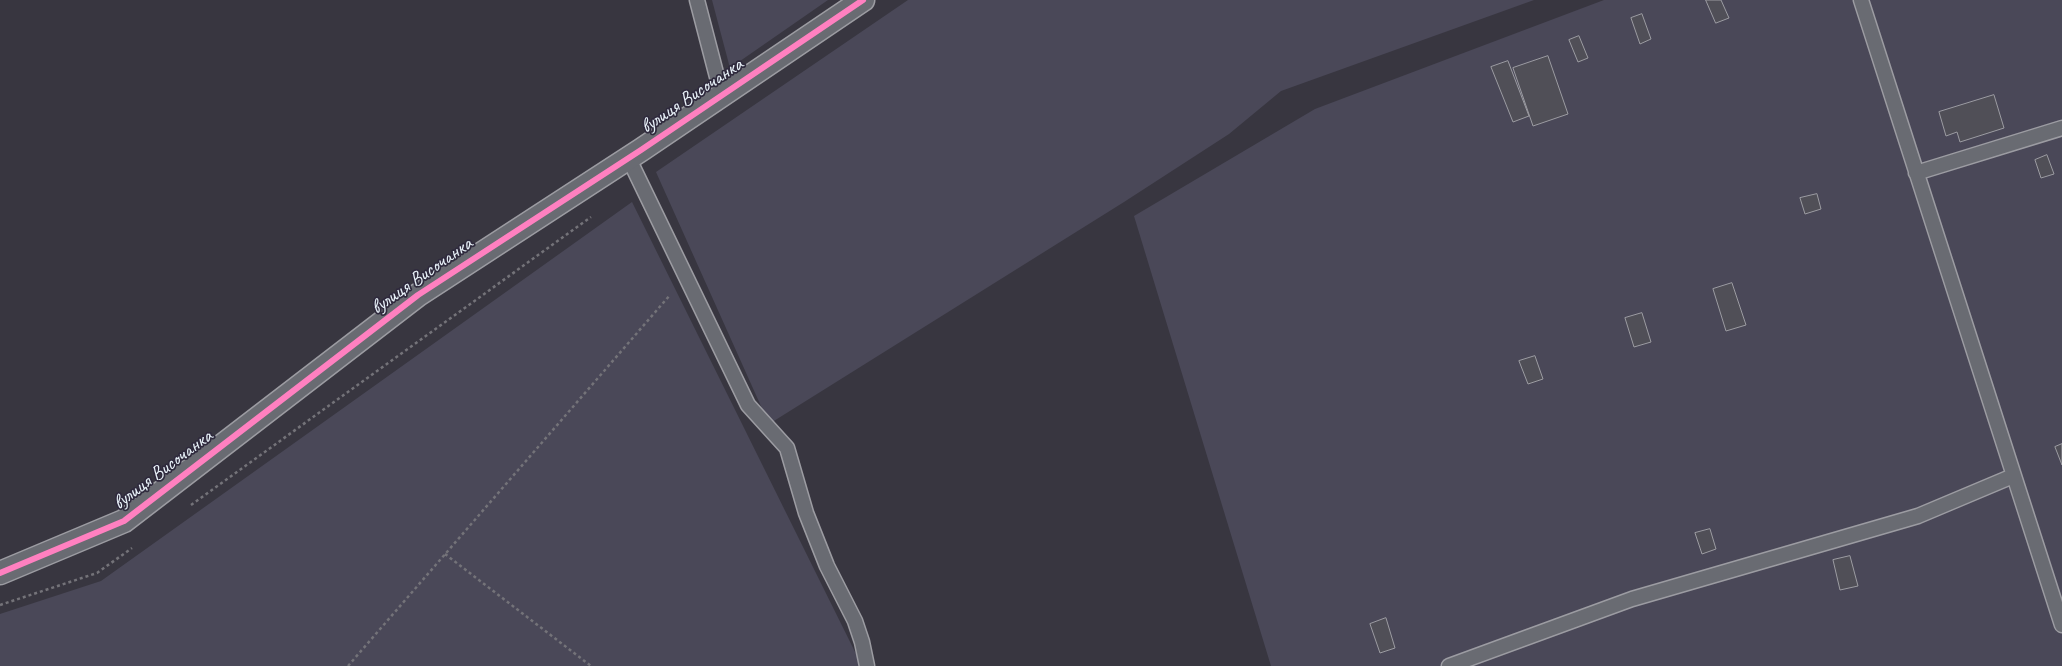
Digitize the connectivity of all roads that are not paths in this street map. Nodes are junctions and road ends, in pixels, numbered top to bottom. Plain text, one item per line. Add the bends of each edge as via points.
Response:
1 (697, 0) edge
2 (863, 0) edge
3 (1860, 0) edge
4 (722, 96) junction
5 (2062, 128) edge
6 (629, 158) junction
7 (1916, 173) junction
8 (2013, 476) junction
9 (0, 573) edge
10 (2062, 625) edge
11 (867, 666) edge
12 (1449, 666) edge

1 - 4 lane
2 - 4 street, вулиця Височанка
3 - 7 lane
4 - 6 street, вулиця Височанка
5 - 7 lane
6 - 9 street, вулиця Височанка via 418,295 124,521
6 - 11 lane via 748,405 787,448 806,513 827,566 855,621
7 - 8 lane
8 - 10 lane
8 - 12 lane via 1918,516 1632,599

